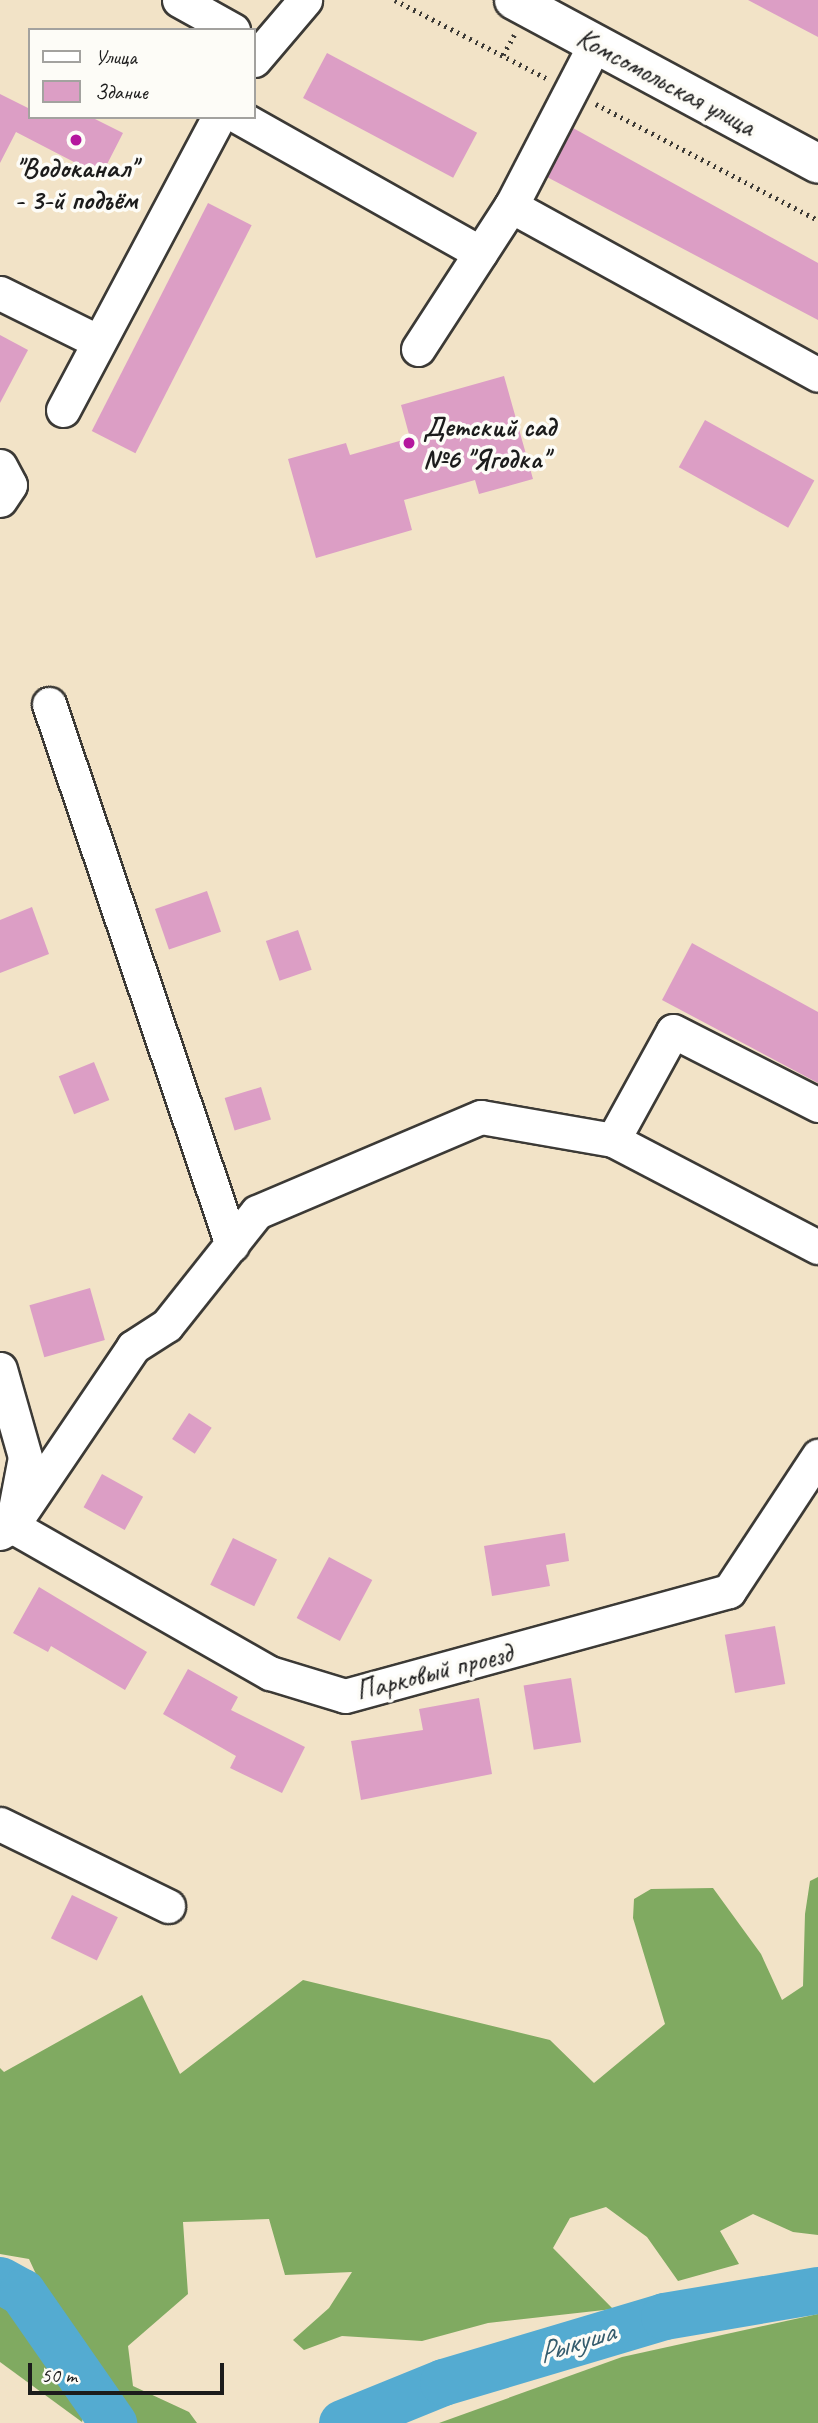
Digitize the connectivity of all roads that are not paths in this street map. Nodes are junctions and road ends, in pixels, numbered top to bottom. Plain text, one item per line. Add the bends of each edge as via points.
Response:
1 (179, 0) edge
2 (305, 0) edge
3 (514, 0) edge
4 (229, 28) edge
5 (595, 44) junction
6 (257, 49) edge
7 (218, 119) edge
8 (243, 119) edge
9 (818, 164) edge
10 (512, 206) junction
11 (480, 253) junction
12 (0, 293) edge
13 (99, 342) junction
14 (418, 349) dead end
15 (818, 375) edge
16 (63, 410) dead end
17 (0, 466) edge
18 (0, 500) edge
19 (49, 704) dead end
20 (818, 1105) edge
21 (613, 1140) junction
22 (232, 1245) junction
23 (818, 1247) edge
24 (0, 1369) edge
25 (818, 1456) edge
26 (6, 1529) edge
27 (0, 1824) edge
28 (168, 1906) dead end

1 - 4 street
2 - 6 street
3 - 5 main road, Комсомольская улица
5 - 9 main road, Комсомольская улица
5 - 10 street
7 - 13 street
8 - 11 street
10 - 11 street
10 - 15 street
11 - 14 street
12 - 13 street
13 - 16 street
17 - 18 street via 10,485
19 - 22 street
20 - 21 street via 673,1031
21 - 22 street via 481,1117 257,1212
21 - 23 street
22 - 26 street via 167,1325 132,1347
24 - 26 street via 25,1457
25 - 26 street, Парковый проезд via 729,1591 345,1696 270,1673
27 - 28 street

